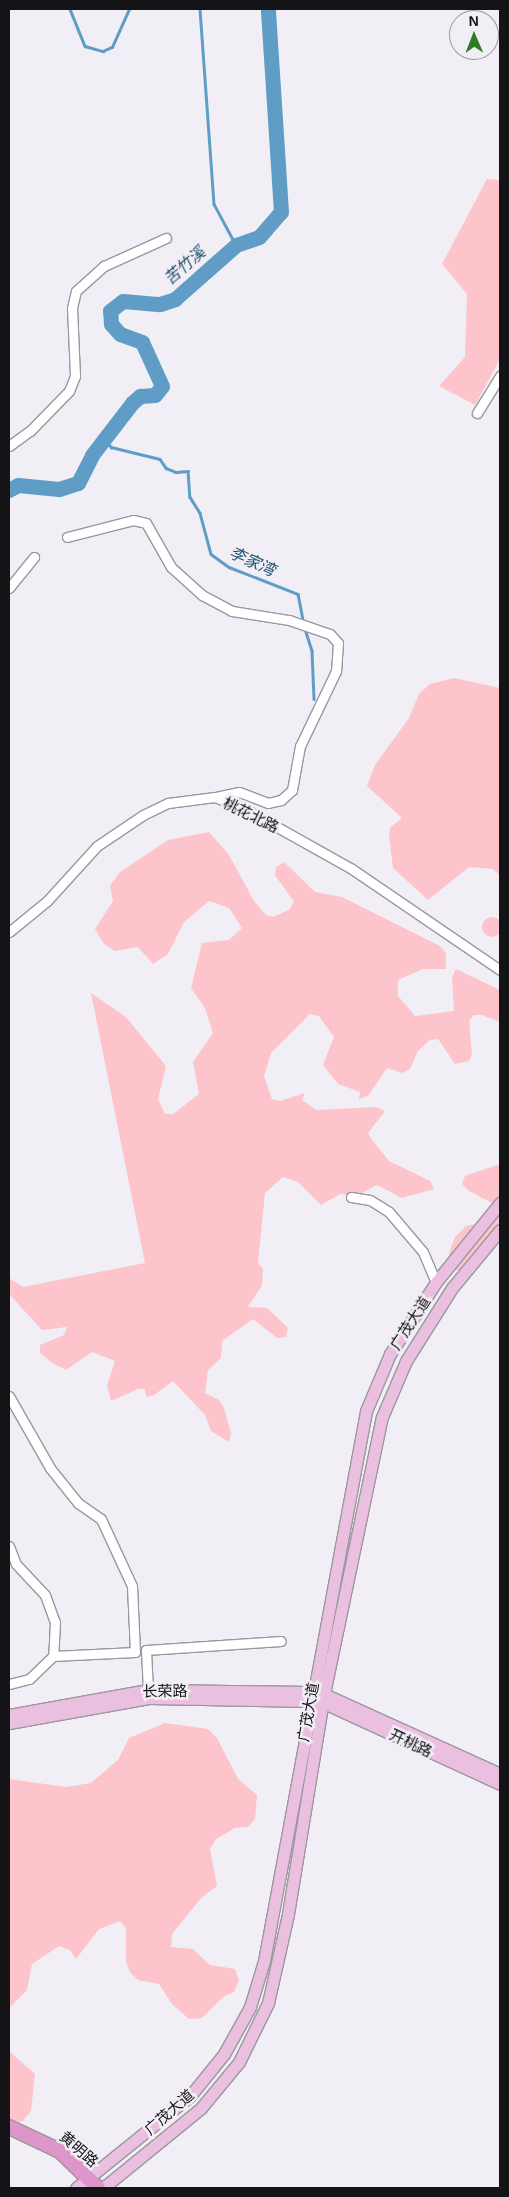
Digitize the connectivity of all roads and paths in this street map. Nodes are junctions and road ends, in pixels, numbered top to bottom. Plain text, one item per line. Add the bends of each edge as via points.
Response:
1 (166, 238) dead end
2 (500, 376) edge
3 (477, 413) dead end
4 (9, 446) edge
5 (67, 536) dead end
6 (34, 557) dead end
7 (9, 588) edge
8 (215, 798) junction
9 (9, 932) edge
10 (500, 970) edge
11 (351, 1198) dead end
12 (500, 1203) edge
13 (500, 1230) edge
14 (436, 1282) junction
15 (9, 1396) edge
16 (9, 1546) edge
17 (280, 1641) dead end
18 (52, 1656) junction
19 (9, 1684) edge
20 (148, 1690) junction
21 (311, 1696) junction
22 (323, 1698) junction
23 (9, 1715) edge
24 (9, 1723) edge
25 (500, 1774) edge
26 (500, 1784) edge
27 (9, 2127) edge
28 (93, 2184) edge
29 (76, 2188) edge
30 (103, 2188) edge

1 - 4 street via 104,266 76,290 72,308 75,376 69,391 30,431
2 - 3 street
5 - 8 street via 133,520 146,523 170,567 202,595 232,611 289,620 321,632 338,643 340,654 336,671 300,746 292,790 281,800 268,803 239,792
6 - 7 street
8 - 9 street, 桃花北路 via 168,803 135,820 98,846 47,901
8 - 10 street, 桃花北路 via 245,809 352,869
11 - 14 street via 370,1200 389,1212 422,1252
12 - 14 main road, 广茂大道
13 - 22 main road, 广茂大道 via 452,1288 411,1352 382,1417
14 - 21 main road, 广茂大道 via 390,1354 366,1411
15 - 18 street via 50,1468 78,1503 101,1519 132,1586 135,1652
16 - 18 street via 16,1564 45,1595 55,1622
17 - 20 street via 146,1650
18 - 19 street via 29,1679
20 - 21 main road, 长荣路
20 - 23 main road, 长荣路
21 - 22 main road, 长荣路
21 - 24 main road, 长荣路 via 148,1698
21 - 28 main road, 广茂大道 via 264,1961 250,2007 224,2054 190,2096
22 - 25 main road, 开桃路
22 - 26 main road, 开桃路
22 - 30 main road, 广茂大道 via 288,1914 268,2003 238,2062 201,2108
27 - 28 highway, 黄明路 via 60,2151
28 - 29 main road, 广茂大道

